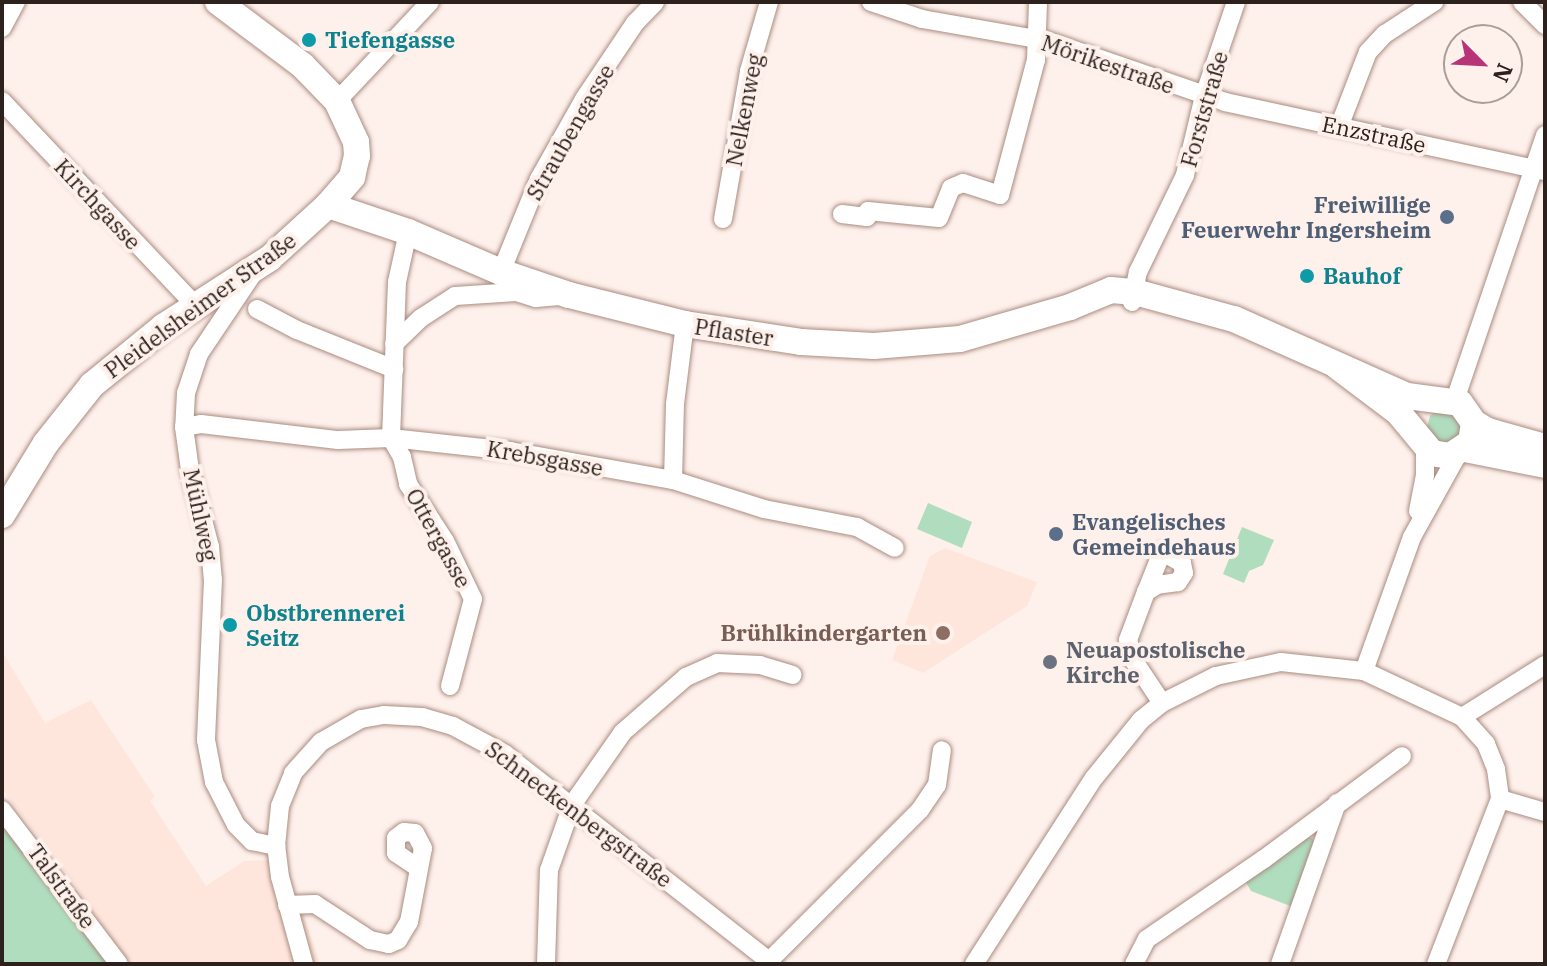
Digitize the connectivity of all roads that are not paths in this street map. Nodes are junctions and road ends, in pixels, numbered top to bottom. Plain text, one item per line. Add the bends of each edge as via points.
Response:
1 (16, 2) edge
2 (218, 2) edge
3 (430, 2) edge
4 (655, 2) edge
5 (769, 2) edge
6 (871, 2) edge
7 (1038, 2) edge
8 (1236, 2) edge
9 (1434, 2) edge
10 (1522, 2) edge
11 (1545, 25) edge
12 (2, 28) edge
13 (1039, 39) junction
14 (1204, 96) junction
15 (2, 101) edge
16 (337, 101) junction
17 (1339, 127) junction
18 (1545, 135) edge
19 (1539, 170) edge
20 (350, 179) junction
21 (328, 205) junction
22 (842, 214) dead end
23 (723, 219) dead end
24 (408, 232) junction
25 (258, 267) junction
26 (501, 272) junction
27 (569, 295) junction
28 (1134, 297) junction
29 (196, 306) junction
30 (257, 309) dead end
31 (685, 324) junction
32 (394, 344) junction
33 (1338, 367) junction
34 (394, 369) junction
35 (1444, 401) junction
36 (1474, 423) junction
37 (184, 427) junction
38 (391, 438) junction
39 (1421, 439) junction
40 (1545, 447) edge
41 (1462, 451) junction
42 (1545, 465) edge
43 (673, 480) junction
44 (4, 508) edge
45 (1412, 537) junction
46 (895, 548) dead end
47 (1146, 592) dead end
48 (1545, 665) edge
49 (1364, 671) junction
50 (793, 675) dead end
51 (450, 686) dead end
52 (1162, 703) junction
53 (1462, 717) junction
54 (942, 750) dead end
55 (1402, 756) dead end
56 (1500, 799) junction
57 (1338, 800) junction
58 (572, 805) junction
59 (2, 810) edge
60 (1545, 812) edge
61 (276, 846) junction
62 (418, 868) dead end
63 (287, 905) junction
64 (769, 963) edge
65 (119, 964) edge
66 (304, 964) edge
67 (546, 964) edge
68 (974, 964) edge
69 (1134, 964) edge
70 (1280, 964) edge
71 (1436, 964) edge

1 - 12 street
2 - 16 street via 302,65
3 - 16 street
4 - 26 street, Straubengasse via 635,23 577,112 539,179
5 - 23 street, Nelkenweg via 749,71
6 - 13 street, Mörikestraße via 922,19
7 - 13 street
8 - 14 street, Forststraße
9 - 17 street via 1385,34 1368,52
10 - 11 street
13 - 14 street, Mörikestraße
13 - 22 street via 1000,195 963,183 951,188 939,218 868,211 867,217
14 - 17 street, Enzstraße
14 - 28 street, Forststraße via 1185,175 1138,272
15 - 29 street, Kirchgasse
16 - 20 street via 356,142
17 - 19 street, Enzstraße
18 - 19 street
19 - 35 street
20 - 21 street, Pleidelsheimer Straße
20 - 24 street, Pflaster via 362,196
21 - 24 street, Pflaster
21 - 25 street, Pleidelsheimer Straße
24 - 26 street, Pflaster
24 - 32 street via 397,282
25 - 29 street, Pleidelsheimer Straße
25 - 37 street, Mühlweg via 199,354 186,393
26 - 27 street, Pflaster
27 - 31 street, Pflaster
27 - 32 street via 455,296
28 - 31 street, Pflaster via 1070,307 960,339 874,346 801,342
28 - 33 street, Pflaster via 1234,319
29 - 44 street, Pleidelsheimer Straße via 115,364 72,406
30 - 34 street
31 - 43 street
32 - 34 street
33 - 35 street via 1407,396
33 - 39 street
34 - 38 street
35 - 36 street via 1465,406
35 - 39 street via 1418,422
36 - 40 street
36 - 41 street
37 - 38 street, Krebsgasse via 201,424 338,440
37 - 61 street, Mühlweg via 211,558 206,740 214,782 236,825 252,841
38 - 43 street, Krebsgasse via 510,451
38 - 51 street, Ottergasse via 408,484 445,541 473,599
39 - 41 street via 1441,456
39 - 45 street via 1425,475
41 - 42 street
41 - 45 street
43 - 46 street, Krebsgasse via 764,509 857,527
45 - 49 street
47 - 52 street via 1128,640 1134,661
48 - 53 street
49 - 52 street via 1309,662 1251,666 1216,676
49 - 53 street
50 - 58 street via 738,662 717,663 686,677 623,732
52 - 68 street via 1118,745
53 - 56 street via 1486,744
54 - 64 street via 937,785 920,810
55 - 57 street
56 - 60 street
56 - 71 street
57 - 69 street via 1264,859 1147,939
57 - 70 street
58 - 61 street, Schneckenbergstraße via 505,754 453,726 422,717 384,715 339,730 306,756 280,806
58 - 64 street, Schneckenbergstraße
58 - 67 street via 549,870
59 - 65 street, Talstraße
61 - 63 street, Schneckenbergstraße
62 - 63 street via 409,922 389,944 370,940 315,904
63 - 66 street, Schneckenbergstraße

